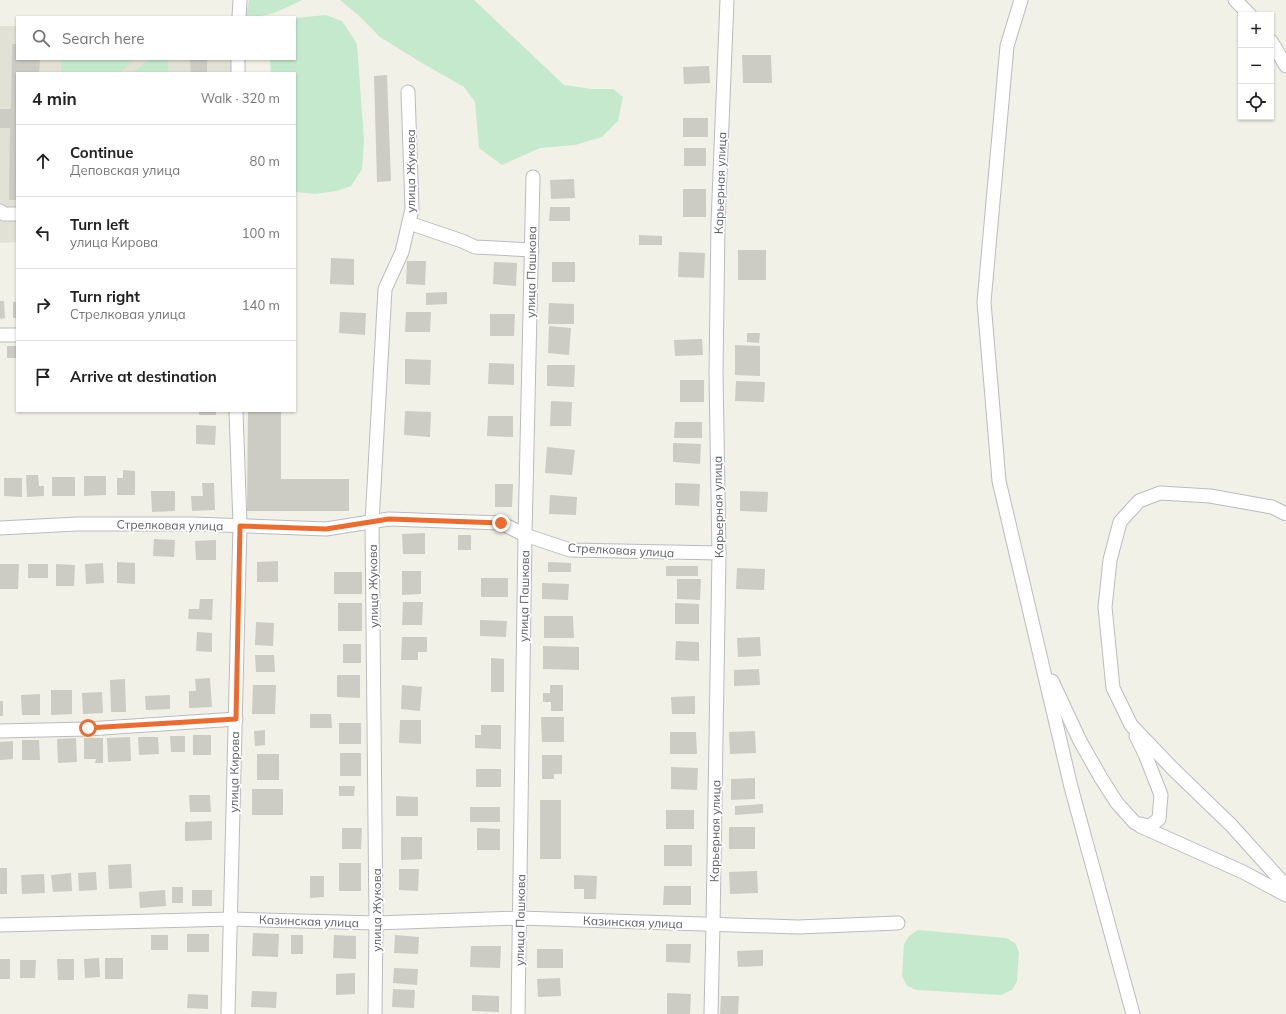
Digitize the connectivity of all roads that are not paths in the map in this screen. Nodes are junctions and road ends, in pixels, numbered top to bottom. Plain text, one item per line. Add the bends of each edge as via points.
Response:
1 (240, 0) edge
2 (727, 0) edge
3 (1021, 0) edge
4 (1235, 0) edge
5 (1247, 12) edge
6 (239, 16) edge
7 (1274, 46) edge
8 (238, 60) edge
9 (1286, 66) edge
10 (238, 72) edge
11 (408, 92) dead end
12 (533, 177) dead end
13 (0, 212) edge
14 (16, 214) edge
15 (409, 223) junction
16 (532, 250) junction
17 (0, 335) edge
18 (16, 335) edge
19 (236, 412) edge
20 (1286, 514) edge
21 (372, 522) junction
22 (240, 526) junction
23 (0, 528) edge
24 (525, 535) junction
25 (719, 553) junction
26 (1040, 654) junction
27 (236, 719) junction
28 (1131, 725) junction
29 (0, 731) edge
30 (1135, 823) junction
31 (1286, 886) edge
32 (1286, 895) edge
33 (520, 918) junction
34 (230, 919) junction
35 (376, 923) junction
36 (898, 923) dead end
37 (0, 924) edge
38 (713, 925) junction
39 (228, 1014) edge
40 (375, 1014) edge
41 (518, 1014) edge
42 (711, 1014) edge
43 (1133, 1014) edge

1 - 6 street
2 - 25 street, Карьерная улица via 716,373
3 - 26 street via 1007,46 984,302 999,481
4 - 5 street
7 - 9 street
8 - 10 street
11 - 15 street, улица Жукова via 412,209
12 - 16 street, улица Пашкова
13 - 14 street
15 - 16 street via 475,247
15 - 21 street, улица Жукова via 402,252 385,289
16 - 24 street, улица Пашкова
17 - 18 street
19 - 22 street, улица Кирова
20 - 28 street via 1272,507 1210,496 1160,493 1139,501 1120,522 1110,560 1105,607 1113,688
21 - 22 street, Стрелковая улица via 326,529
21 - 24 street, Стрелковая улица via 389,519 501,523
21 - 35 street, улица Жукова
22 - 23 street, Стрелковая улица via 77,524
22 - 27 street, улица Кирова
24 - 25 street, Стрелковая улица via 570,550
24 - 33 street, улица Пашкова
25 - 38 street, Карьерная улица
26 - 30 street via 1094,766 1117,803
26 - 43 street via 1071,787
27 - 29 street
27 - 34 street, улица Кирова
28 - 30 street via 1161,795 1159,819 1150,826
28 - 31 street
30 - 32 street via 1243,872
33 - 35 street, Казинская улица
33 - 38 street, Казинская улица
33 - 41 street, улица Пашкова
34 - 35 street, Казинская улица
34 - 37 street, Казинская улица
34 - 39 street, улица Кирова
35 - 40 street, улица Жукова
36 - 38 street, Казинская улица via 798,927
38 - 42 street, Карьерная улица

